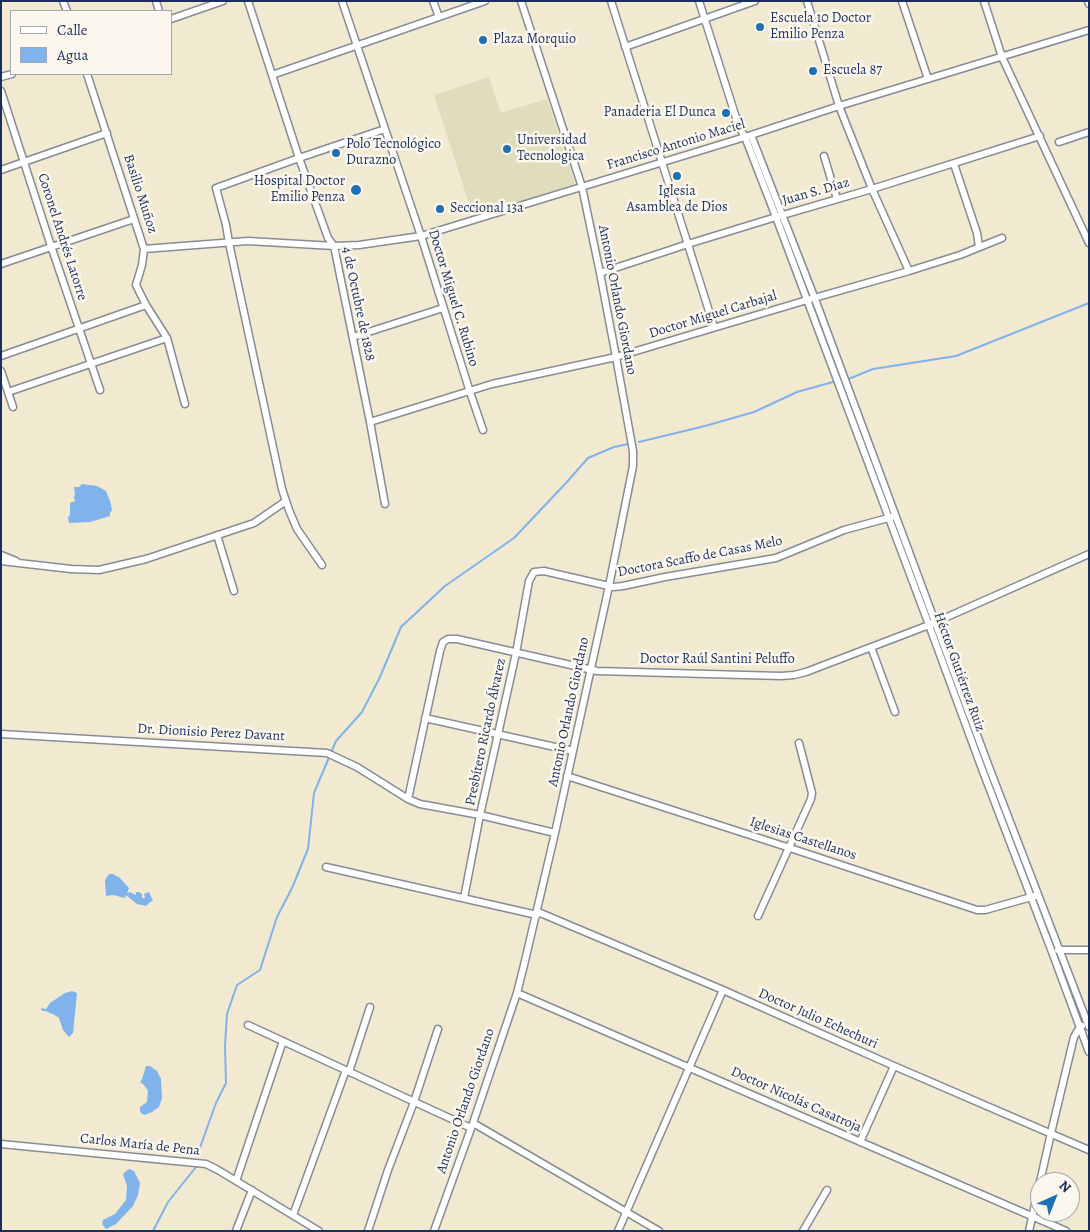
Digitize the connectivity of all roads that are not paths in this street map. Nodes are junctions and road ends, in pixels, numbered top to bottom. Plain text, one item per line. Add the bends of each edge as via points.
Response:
1 (223, 1) edge
2 (248, 1) edge
3 (342, 1) edge
4 (434, 1) edge
5 (485, 1) edge
6 (521, 1) edge
7 (611, 1) edge
8 (700, 1) edge
9 (755, 1) edge
10 (807, 1) edge
11 (902, 1) edge
12 (984, 1) edge
13 (438, 17) junction
14 (172, 18) edge
15 (705, 20) junction
16 (1089, 30) edge
17 (358, 46) junction
18 (625, 47) junction
19 (1002, 57) junction
20 (87, 75) edge
21 (272, 75) junction
22 (928, 79) junction
23 (1, 91) edge
24 (839, 106) junction
25 (384, 129) junction
26 (106, 132) junction
27 (1089, 132) edge
28 (748, 136) junction
29 (1040, 136) junction
30 (1059, 142) dead end
31 (824, 156) dead end
32 (299, 158) junction
33 (24, 162) junction
34 (661, 162) junction
35 (954, 164) junction
36 (1, 170) edge
37 (582, 187) junction
38 (872, 190) junction
39 (837, 199) junction
40 (776, 217) junction
41 (134, 219) junction
42 (421, 236) junction
43 (1002, 238) dead end
44 (229, 243) junction
45 (1089, 243) edge
46 (688, 244) junction
47 (51, 246) junction
48 (334, 246) junction
49 (979, 247) junction
50 (144, 249) junction
51 (1, 264) edge
52 (909, 271) junction
53 (600, 273) junction
54 (807, 300) junction
55 (146, 305) junction
56 (443, 308) junction
57 (714, 327) junction
58 (80, 328) junction
59 (352, 337) junction
60 (167, 338) junction
61 (1, 356) edge
62 (616, 357) junction
63 (92, 364) junction
64 (1, 371) edge
65 (100, 390) dead end
66 (8, 392) junction
67 (470, 392) junction
68 (185, 404) dead end
69 (13, 407) dead end
70 (370, 422) junction
71 (483, 430) dead end
72 (286, 501) junction
73 (385, 504) dead end
74 (892, 517) junction
75 (217, 535) junction
76 (1089, 554) edge
77 (1, 555) edge
78 (1, 562) edge
79 (24, 564) junction
80 (322, 564) dead end
81 (534, 572) joint
82 (608, 586) junction
83 (234, 591) dead end
84 (929, 625) junction
85 (871, 648) junction
86 (516, 653) junction
87 (590, 670) junction
88 (896, 712) dead end
89 (424, 718) junction
90 (1, 734) edge
91 (498, 735) junction
92 (799, 743) dead end
93 (573, 750) junction
94 (567, 776) junction
95 (408, 799) junction
96 (480, 815) junction
97 (556, 833) junction
98 (790, 848) junction
99 (326, 868) dead end
100 (1038, 894) junction
101 (1031, 897) junction
102 (464, 898) junction
103 (537, 913) junction
104 (758, 916) dead end
105 (1060, 950) junction
106 (1089, 950) edge
107 (1052, 952) junction
108 (723, 990) junction
109 (517, 993) junction
110 (370, 1006) dead end
111 (248, 1025) dead end
112 (1088, 1025) edge
113 (1080, 1028) junction
114 (438, 1029) dead end
115 (283, 1041) junction
116 (1089, 1052) edge
117 (894, 1066) junction
118 (690, 1067) junction
119 (347, 1071) junction
120 (414, 1102) junction
121 (472, 1125) junction
122 (1051, 1133) junction
123 (860, 1142) junction
124 (1, 1144) edge
125 (1089, 1150) edge
126 (1043, 1172) edge
127 (236, 1181) junction
128 (252, 1190) junction
129 (827, 1190) dead end
130 (627, 1212) junction
131 (293, 1215) junction
132 (1030, 1215) edge
133 (1046, 1222) edge
134 (236, 1231) edge
135 (319, 1231) edge
136 (368, 1231) edge
137 (434, 1231) edge
138 (618, 1231) edge
139 (659, 1231) edge
140 (803, 1231) edge
141 (1066, 1231) edge

1 - 14 street
2 - 21 street, 4 de Octubre de 1828
3 - 17 street, Doctor Miguel C. Rubino
4 - 13 street
5 - 13 street
6 - 37 street, Antonio Orlando Giordano
7 - 18 street
8 - 15 street
9 - 15 street
10 - 24 street
11 - 22 street
12 - 19 street
13 - 17 street
15 - 18 street
15 - 28 street via 739,127
16 - 19 street, Francisco Antonio Maciel
17 - 21 street
17 - 25 street, Doctor Miguel C. Rubino
18 - 34 street
19 - 22 street, Francisco Antonio Maciel
19 - 29 street
20 - 26 street, Basilio Muñoz
21 - 32 street, 4 de Octubre de 1828
22 - 24 street, Francisco Antonio Maciel
23 - 33 street, Coronel Andrés Latorre
24 - 28 street, Francisco Antonio Maciel
24 - 38 street
25 - 32 street
25 - 42 street, Doctor Miguel C. Rubino
26 - 33 street
26 - 41 street, Basilio Muñoz
27 - 30 street
28 - 34 street, Francisco Antonio Maciel
28 - 40 street, Héctor Gutiérrez Ruiz
28 - 74 street, Héctor Gutiérrez Ruiz via 815,299
29 - 35 street, Juan S. Díaz
29 - 45 street
31 - 39 street
32 - 44 street via 216,188
32 - 48 street, 4 de Octubre de 1828 via 328,238
33 - 36 street
33 - 47 street, Coronel Andrés Latorre
34 - 37 street, Francisco Antonio Maciel
34 - 46 street
35 - 38 street, Juan S. Díaz
35 - 49 street
37 - 42 street, Francisco Antonio Maciel
37 - 53 street, Antonio Orlando Giordano
38 - 39 street, Juan S. Díaz
38 - 52 street
39 - 40 street, Juan S. Díaz
40 - 46 street, Juan S. Díaz
40 - 54 street, Héctor Gutiérrez Ruiz
41 - 47 street
41 - 50 street, Basilio Muñoz
42 - 48 street, Francisco Antonio Maciel
42 - 56 street, Doctor Miguel C. Rubino
43 - 49 street, Doctor Miguel Carbajal
44 - 48 street, Francisco Antonio Maciel via 248,241
44 - 50 street, Francisco Antonio Maciel
44 - 72 street
46 - 53 street, Juan S. Díaz
46 - 57 street
47 - 51 street
47 - 58 street, Coronel Andrés Latorre
48 - 59 street, 4 de Octubre de 1828
49 - 52 street, Doctor Miguel Carbajal
50 - 55 street, Basilio Muñoz via 136,285
52 - 54 street, Doctor Miguel Carbajal
53 - 62 street, Antonio Orlando Giordano
54 - 57 street, Doctor Miguel Carbajal
54 - 74 street, Héctor Gutiérrez Ruiz
55 - 58 street
55 - 60 street, Basilio Muñoz
56 - 59 street
56 - 67 street, Doctor Miguel C. Rubino
57 - 62 street, Doctor Miguel Carbajal
58 - 61 street
58 - 63 street, Coronel Andrés Latorre
59 - 70 street, 4 de Octubre de 1828
60 - 63 street
60 - 68 street, Basilio Muñoz
62 - 67 street, Doctor Miguel Carbajal via 492,384
62 - 82 street, Antonio Orlando Giordano via 633,459
63 - 65 street, Coronel Andrés Latorre
63 - 66 street
64 - 66 street
66 - 69 street
67 - 70 street, Doctor Miguel Carbajal
67 - 71 street, Doctor Miguel C. Rubino
70 - 73 street, 4 de Octubre de 1828
72 - 75 street via 254,522
72 - 80 street via 298,529
74 - 82 street, Doctora Scaffo de Casas Melo via 844,530 776,558
74 - 84 street, Héctor Gutiérrez Ruiz
74 - 100 street, Héctor Gutiérrez Ruiz
75 - 79 street via 146,559 98,570
75 - 83 street
76 - 84 street, Doctor Raúl Santini Peluffo
77 - 79 street
78 - 79 street
81 - 82 street, Doctora Scaffo de Casas Melo via 544,571
81 - 86 street, Presbítero Ricardo Álvarez via 530,578
82 - 87 street, Antonio Orlando Giordano
84 - 85 street, Doctor Raúl Santini Peluffo
84 - 101 street, Héctor Gutiérrez Ruiz
85 - 87 street, Doctor Raúl Santini Peluffo via 787,676
85 - 88 street
86 - 87 street, Doctor Raúl Santini Peluffo
86 - 89 street, Doctor Raúl Santini Peluffo via 453,638 443,642
86 - 91 street, Presbítero Ricardo Álvarez
87 - 93 street, Antonio Orlando Giordano
89 - 91 street
89 - 95 street
90 - 95 street, Dr. Dionisio Perez Davant via 327,752
91 - 93 street
91 - 96 street, Presbítero Ricardo Álvarez
92 - 98 street via 812,793
93 - 94 street, Antonio Orlando Giordano
94 - 97 street, Antonio Orlando Giordano
94 - 98 street, Iglesias Castellanos
95 - 96 street, Dr. Dionisio Perez Davant
96 - 97 street, Dr. Dionisio Perez Davant
96 - 102 street, Presbítero Ricardo Álvarez
97 - 103 street, Antonio Orlando Giordano
98 - 101 street, Iglesias Castellanos via 977,910
98 - 104 street
99 - 102 street, Doctor Julio Echechuri
100 - 101 street, Iglesias Castellanos
100 - 105 street, Héctor Gutiérrez Ruiz
101 - 107 street, Héctor Gutiérrez Ruiz
102 - 103 street, Doctor Julio Echechuri
103 - 108 street, Doctor Julio Echechuri
103 - 109 street, Antonio Orlando Giordano
105 - 106 street
105 - 107 street
105 - 112 street, Héctor Gutiérrez Ruiz
107 - 113 street, Héctor Gutiérrez Ruiz
108 - 117 street, Doctor Julio Echechuri
108 - 118 street
109 - 118 street, Doctor Nicolás Casatroja
109 - 121 street, Antonio Orlando Giordano
110 - 119 street
111 - 115 street
112 - 113 street
113 - 116 street, Héctor Gutiérrez Ruiz
113 - 122 street via 1074,1038
114 - 120 street
115 - 119 street
115 - 127 street
117 - 122 street, Doctor Julio Echechuri
117 - 123 street
118 - 123 street, Doctor Nicolás Casatroja
118 - 130 street
119 - 120 street
119 - 131 street
120 - 121 street
120 - 136 street
121 - 130 street
121 - 137 street, Antonio Orlando Giordano
122 - 125 street, Doctor Julio Echechuri
122 - 126 street
123 - 132 street, Doctor Nicolás Casatroja
124 - 127 street, Carlos María de Pena via 200,1163
127 - 128 street, Carlos María de Pena
128 - 131 street, Carlos María de Pena
128 - 134 street
129 - 140 street
130 - 138 street
130 - 139 street
131 - 135 street, Carlos María de Pena
133 - 141 street, Doctor Nicolás Casatroja

